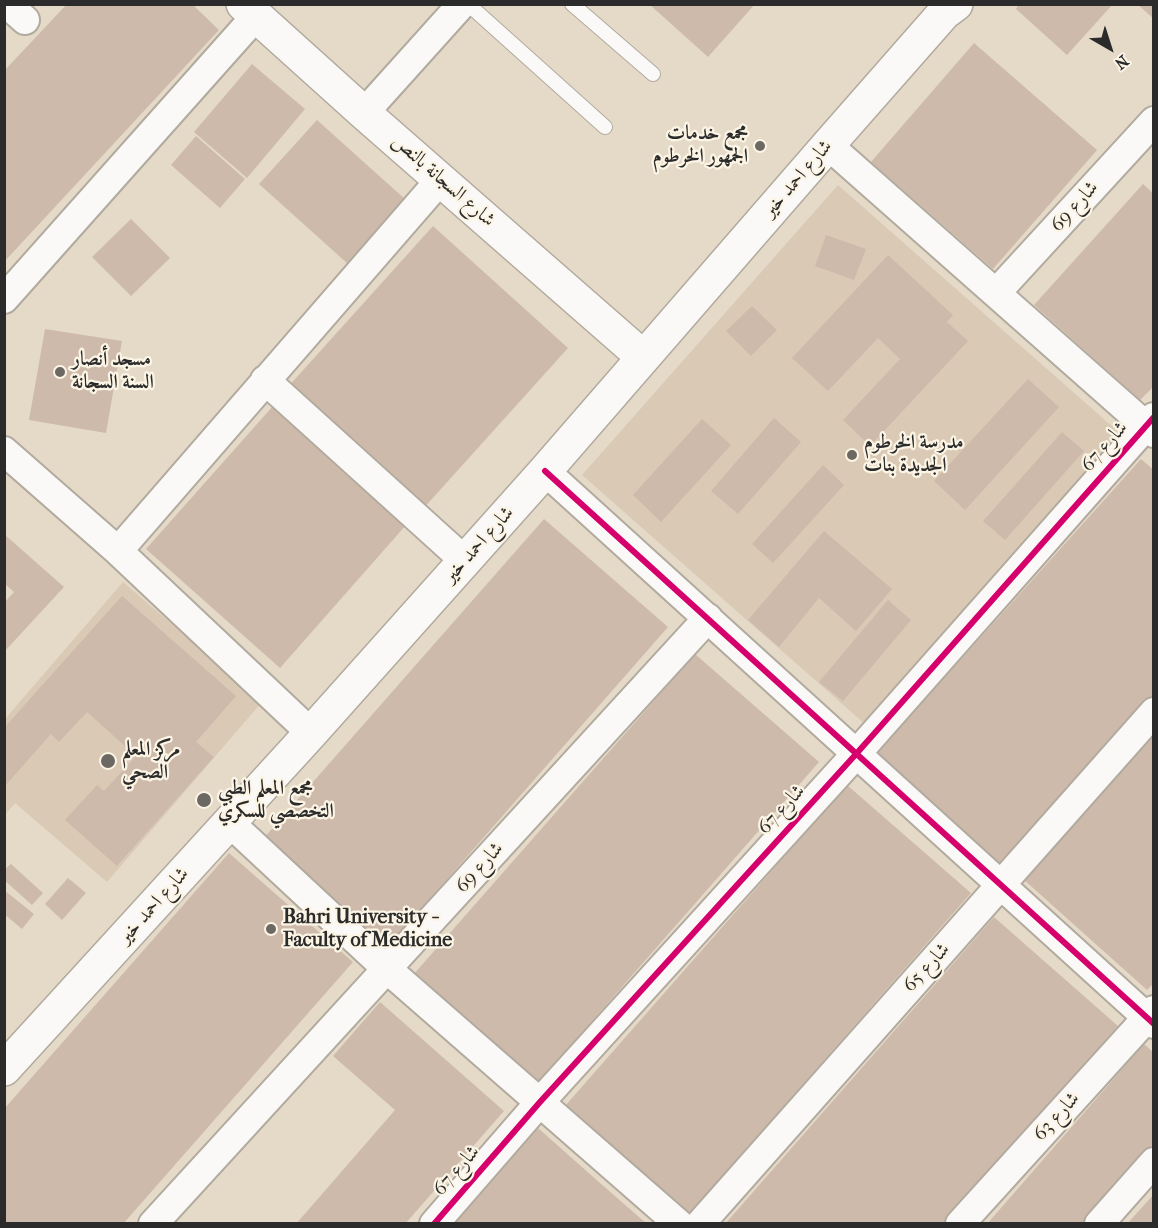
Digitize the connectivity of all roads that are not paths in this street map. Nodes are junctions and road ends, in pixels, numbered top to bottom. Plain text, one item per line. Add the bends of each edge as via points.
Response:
1 (462, 4) edge
2 (468, 4) edge
3 (572, 4) edge
4 (950, 7) edge
5 (249, 10) edge
6 (653, 74) dead end
7 (364, 113) junction
8 (1154, 121) edge
9 (605, 127) dead end
10 (828, 145) junction
11 (441, 179) junction
12 (996, 294) junction
13 (4, 299) edge
14 (644, 357) junction
15 (265, 380) junction
16 (1151, 425) edge
17 (4, 451) edge
18 (545, 471) junction
19 (118, 551) junction
20 (465, 561) junction
21 (708, 618) junction
22 (1154, 712) edge
23 (311, 734) junction
24 (857, 753) junction
25 (229, 822) junction
26 (1000, 886) junction
27 (387, 969) junction
28 (1151, 1017) edge
29 (4, 1069) edge
30 (540, 1102) junction
31 (1154, 1162) edge
32 (153, 1224) edge
33 (434, 1224) edge
34 (679, 1224) edge
35 (700, 1224) edge
36 (960, 1224) edge
37 (1099, 1224) edge

1 - 7 street
2 - 9 lane
3 - 6 lane
4 - 10 main road, شارع احمد خير
5 - 7 main road, شارع السجانة بالنص
5 - 13 street
7 - 11 main road, شارع السجانة بالنص
8 - 12 street, شارع 69
10 - 12 street
10 - 14 main road, شارع احمد خير
11 - 14 main road, شارع السجانة بالنص
11 - 15 street
12 - 16 street
14 - 18 main road, شارع احمد خير
15 - 19 street
15 - 20 street
16 - 24 street, شارع 67
17 - 19 street
18 - 20 main road, شارع احمد خير
18 - 21 street
19 - 23 street
20 - 23 main road, شارع احمد خير
21 - 24 street
21 - 27 street, شارع 69
22 - 26 street, شارع 65
23 - 25 main road, شارع احمد خير
24 - 26 street
24 - 30 street, شارع 67
25 - 27 street
25 - 29 main road, شارع احمد خير
26 - 28 street
26 - 35 street, شارع 65
27 - 30 street
27 - 32 street, شارع 69
28 - 36 street, شارع 63
30 - 33 street, شارع 67
30 - 34 street
31 - 37 street

